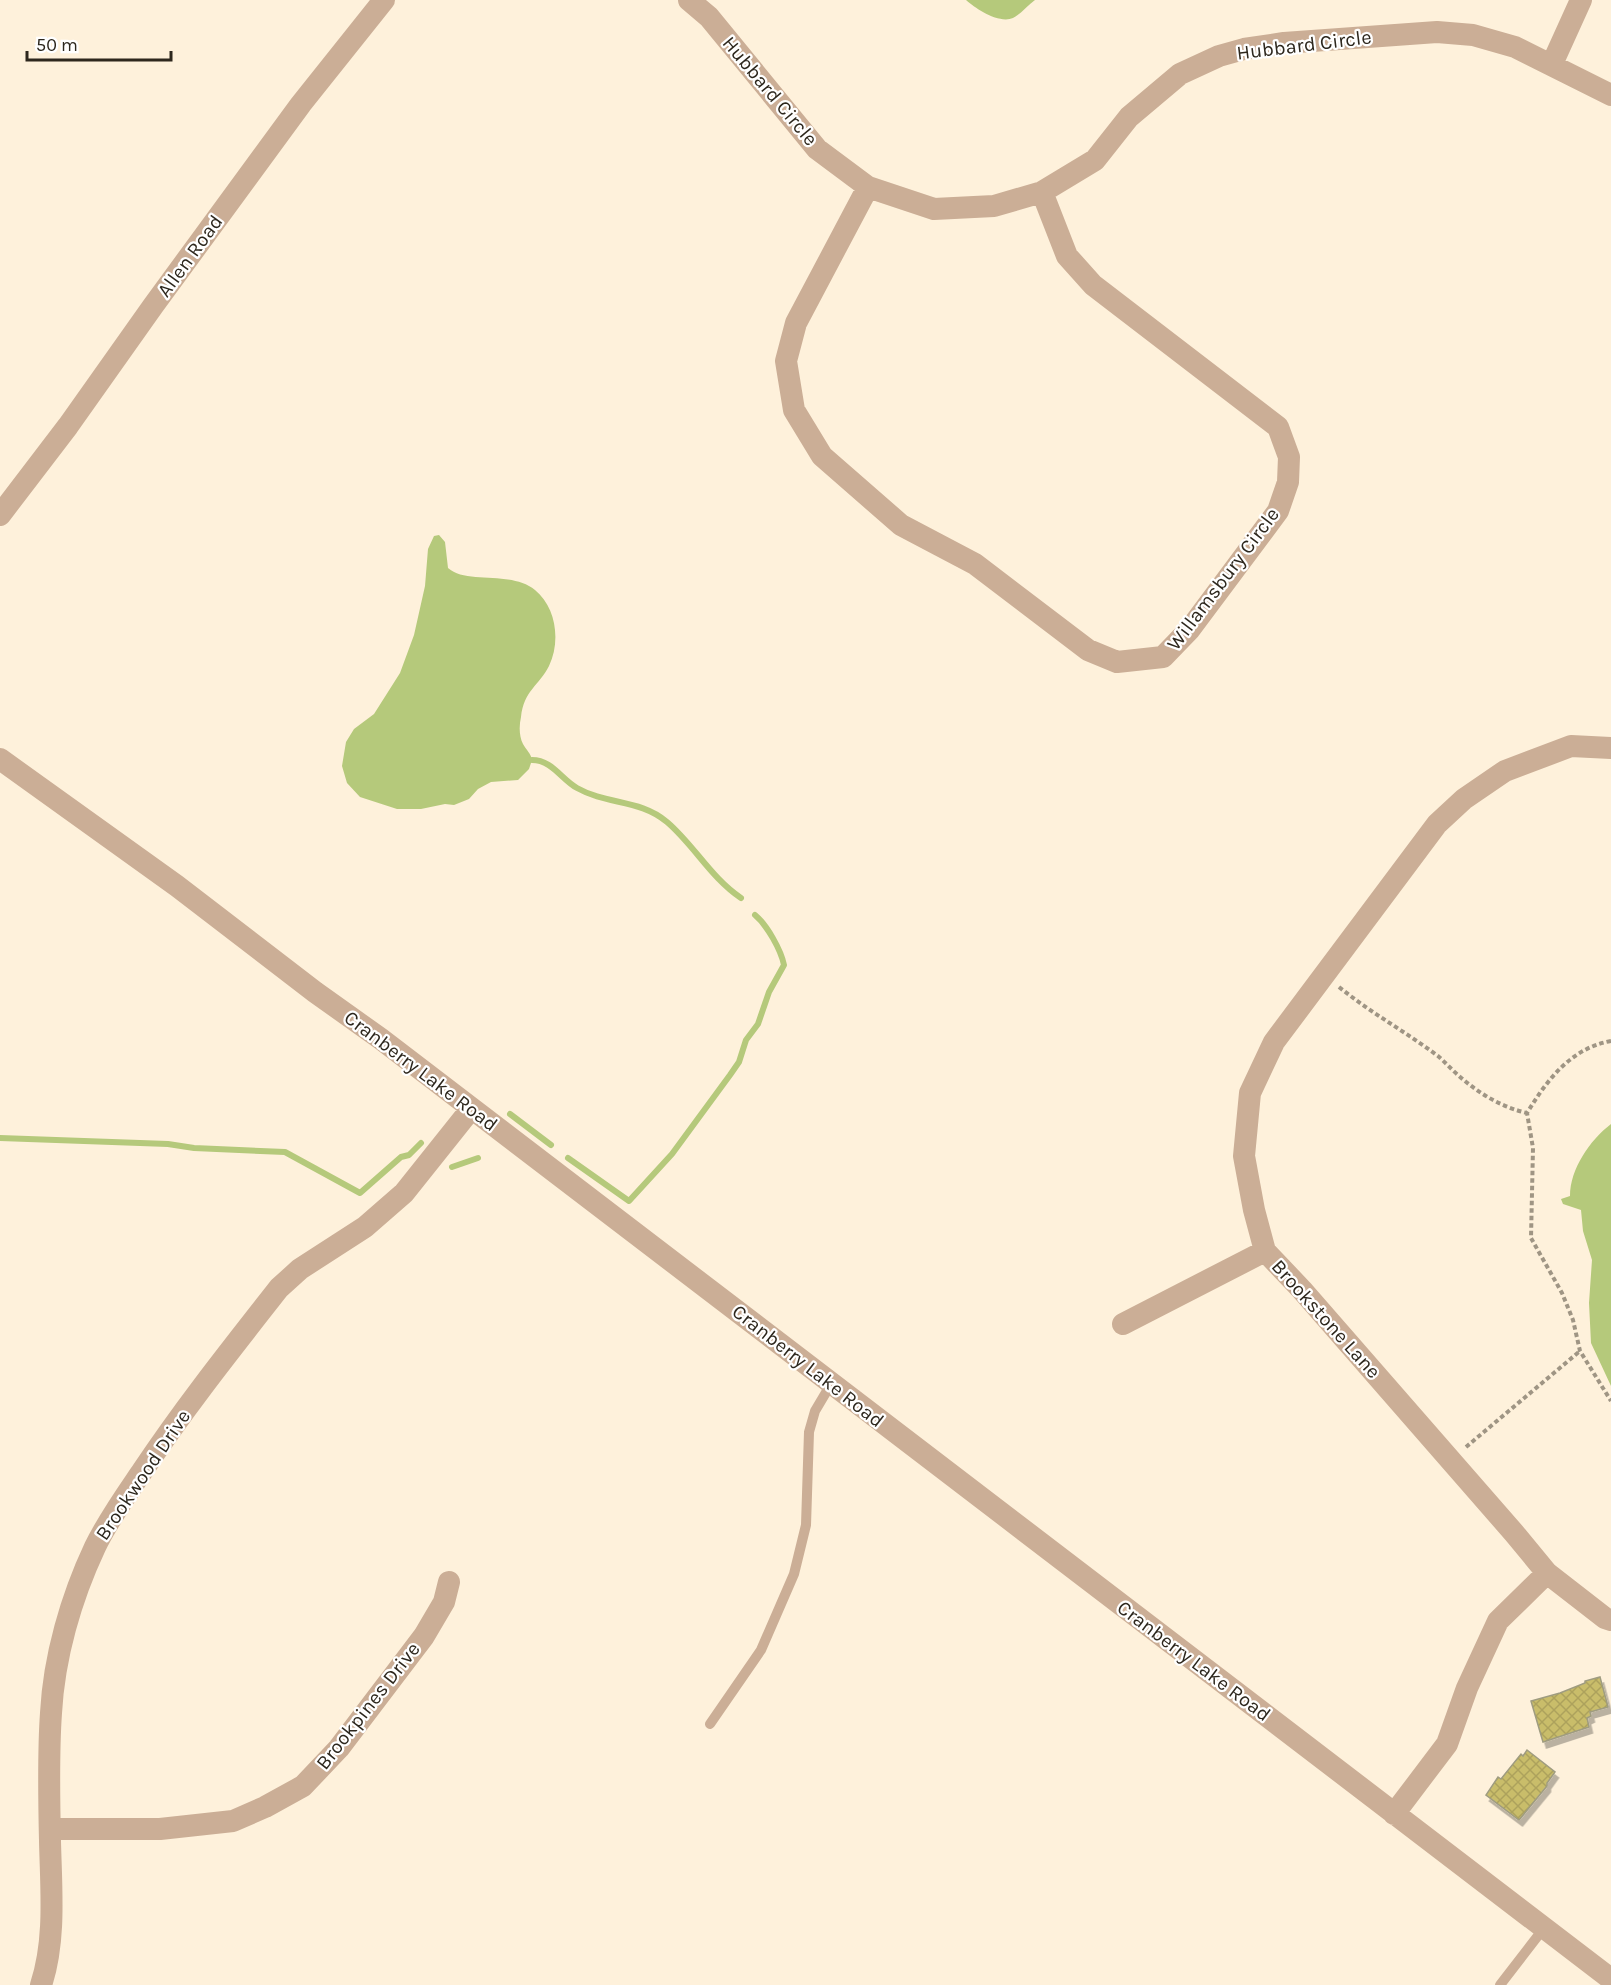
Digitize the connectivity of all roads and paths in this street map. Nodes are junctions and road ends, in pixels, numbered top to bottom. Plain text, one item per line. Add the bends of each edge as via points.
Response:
1 (384, 0) edge
2 (689, 0) edge
3 (1581, 0) edge
4 (1552, 64) junction
5 (1611, 95) edge
6 (868, 187) junction
7 (1042, 192) junction
8 (0, 515) edge
9 (1611, 748) edge
10 (0, 759) edge
11 (1324, 975) junction
12 (1611, 1041) edge
13 (471, 1109) junction
14 (1527, 1113) junction
15 (1265, 1251) junction
16 (1123, 1324) dead end
17 (1580, 1351) junction
18 (831, 1384) junction
19 (1611, 1401) edge
20 (1450, 1460) junction
21 (1546, 1573) junction
22 (449, 1582) dead end
23 (1611, 1620) edge
24 (710, 1724) dead end
25 (1394, 1814) junction
26 (50, 1829) junction
27 (1544, 1928) junction
28 (1611, 1979) edge
29 (40, 1985) edge
30 (1500, 1985) edge

1 - 8 street, Allen Road via 301,104
2 - 6 street, Hubbard Circle via 709,17 817,149
3 - 4 street
4 - 5 street, Hubbard Circle
4 - 7 street, Hubbard Circle via 1515,47 1473,35 1437,32 1244,49 1180,74 1129,117 1095,160
6 - 7 street, Hubbard Circle via 934,209 994,206
6 - 7 street, Willamsbury Circle via 796,323 786,361 794,410 822,456 901,525 975,564 1088,650 1117,662 1163,657 1190,629 1278,511 1288,482 1289,457 1278,427 1093,285 1067,256
9 - 11 street, Brookstone Lane via 1571,746 1505,771 1464,799 1437,824
10 - 13 street, Cranberry Lake Road via 177,886
11 - 14 path via 1439,1057 1487,1097 1511,1110
11 - 15 street, Brookstone Lane via 1275,1042 1250,1093 1244,1156
12 - 14 path via 1594,1044 1573,1056
13 - 18 street, Cranberry Lake Road
13 - 26 street, Brookwood Drive via 404,1193 279,1288 158,1447 95,1546 66,1626 51,1712
14 - 17 path via 1533,1148 1531,1238 1562,1293
15 - 16 street
15 - 20 street, Brookstone Lane
17 - 19 path
17 - 20 path
18 - 24 lane via 809,1432 806,1525 794,1574 760,1650
18 - 25 street, Cranberry Lake Road
20 - 21 street, Brookstone Lane
21 - 23 street, Brookstone Lane
21 - 25 street via 1498,1621 1447,1744
22 - 26 street, Brookpines Drive via 444,1602 424,1636 339,1748 303,1786 233,1821 160,1829
25 - 27 street, Cranberry Lake Road
26 - 29 street, Brookwood Drive via 48,1957
27 - 28 street, Cranberry Lake Road
27 - 30 lane

